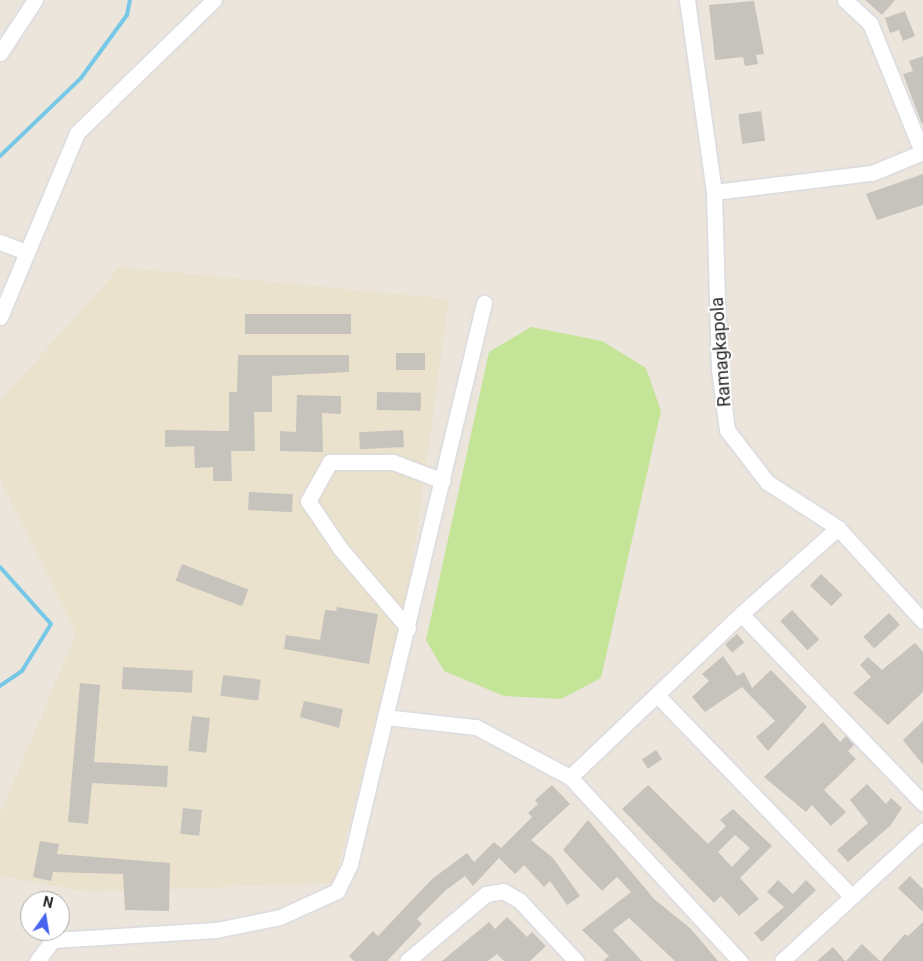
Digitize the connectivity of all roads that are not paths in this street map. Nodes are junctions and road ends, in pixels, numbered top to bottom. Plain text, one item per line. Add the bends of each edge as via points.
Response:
1 (35, 0) edge
2 (214, 0) edge
3 (687, 0) edge
4 (845, 0) edge
5 (0, 53) edge
6 (923, 152) edge
7 (714, 192) junction
8 (0, 242) edge
9 (26, 252) junction
10 (484, 304) dead end
11 (0, 316) edge
12 (442, 481) junction
13 (838, 528) junction
14 (741, 614) junction
15 (923, 621) edge
16 (408, 628) junction
17 (658, 696) junction
18 (385, 717) junction
19 (570, 777) junction
20 (923, 803) edge
21 (923, 831) edge
22 (851, 896) junction
23 (570, 959) edge
24 (37, 961) edge
25 (407, 961) edge
26 (740, 961) edge
27 (782, 961) edge

1 - 5 street
2 - 9 street via 113,93 77,133
3 - 7 street, Ramagkapola
4 - 6 street via 870,22
6 - 7 street via 850,178
7 - 13 street, Ramagkapola via 719,369 727,430 767,482
8 - 9 street
9 - 11 street
10 - 12 street
12 - 16 street
12 - 16 street via 393,462 330,462 308,501 340,548
13 - 14 street
13 - 15 street, Ramagkapola
14 - 17 street
14 - 20 street
16 - 18 street
17 - 19 street
17 - 22 street
18 - 19 street via 476,727
18 - 24 street via 350,864 337,891 280,917 216,930 53,940
19 - 26 street
21 - 22 street
22 - 27 street
23 - 25 street via 520,901 504,892 486,894

